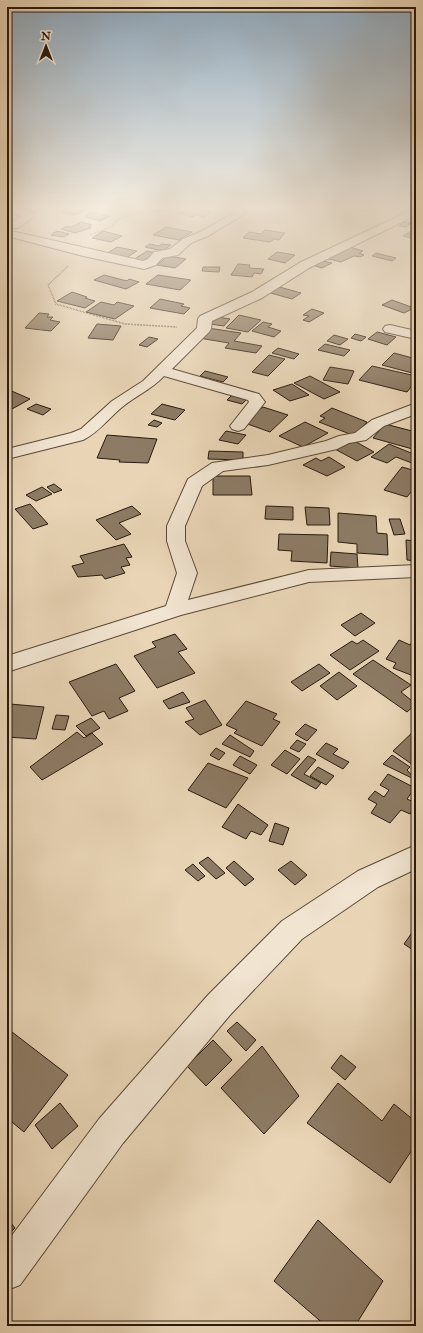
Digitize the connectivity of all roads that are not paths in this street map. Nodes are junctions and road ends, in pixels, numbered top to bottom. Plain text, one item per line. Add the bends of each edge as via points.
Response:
1 (298, 269) edge
2 (390, 329) dead end
3 (416, 335) edge
4 (162, 370) junction
5 (416, 408) edge
6 (238, 426) dead end
7 (7, 454) edge
8 (416, 571) edge
9 (176, 610) junction
10 (9, 661) edge
11 (416, 856) edge
12 (7, 1272) edge

1 - 4 street via 257,295 206,319 204,329
2 - 3 street
4 - 6 street via 254,397 257,402
4 - 7 street via 148,384 117,404 87,432 77,437
5 - 9 street via 378,423 360,437 268,460 218,467 194,483 176,526 176,541 188,573
8 - 9 street via 309,576
9 - 10 street
11 - 12 street via 368,879 292,930 219,1005 111,1131

